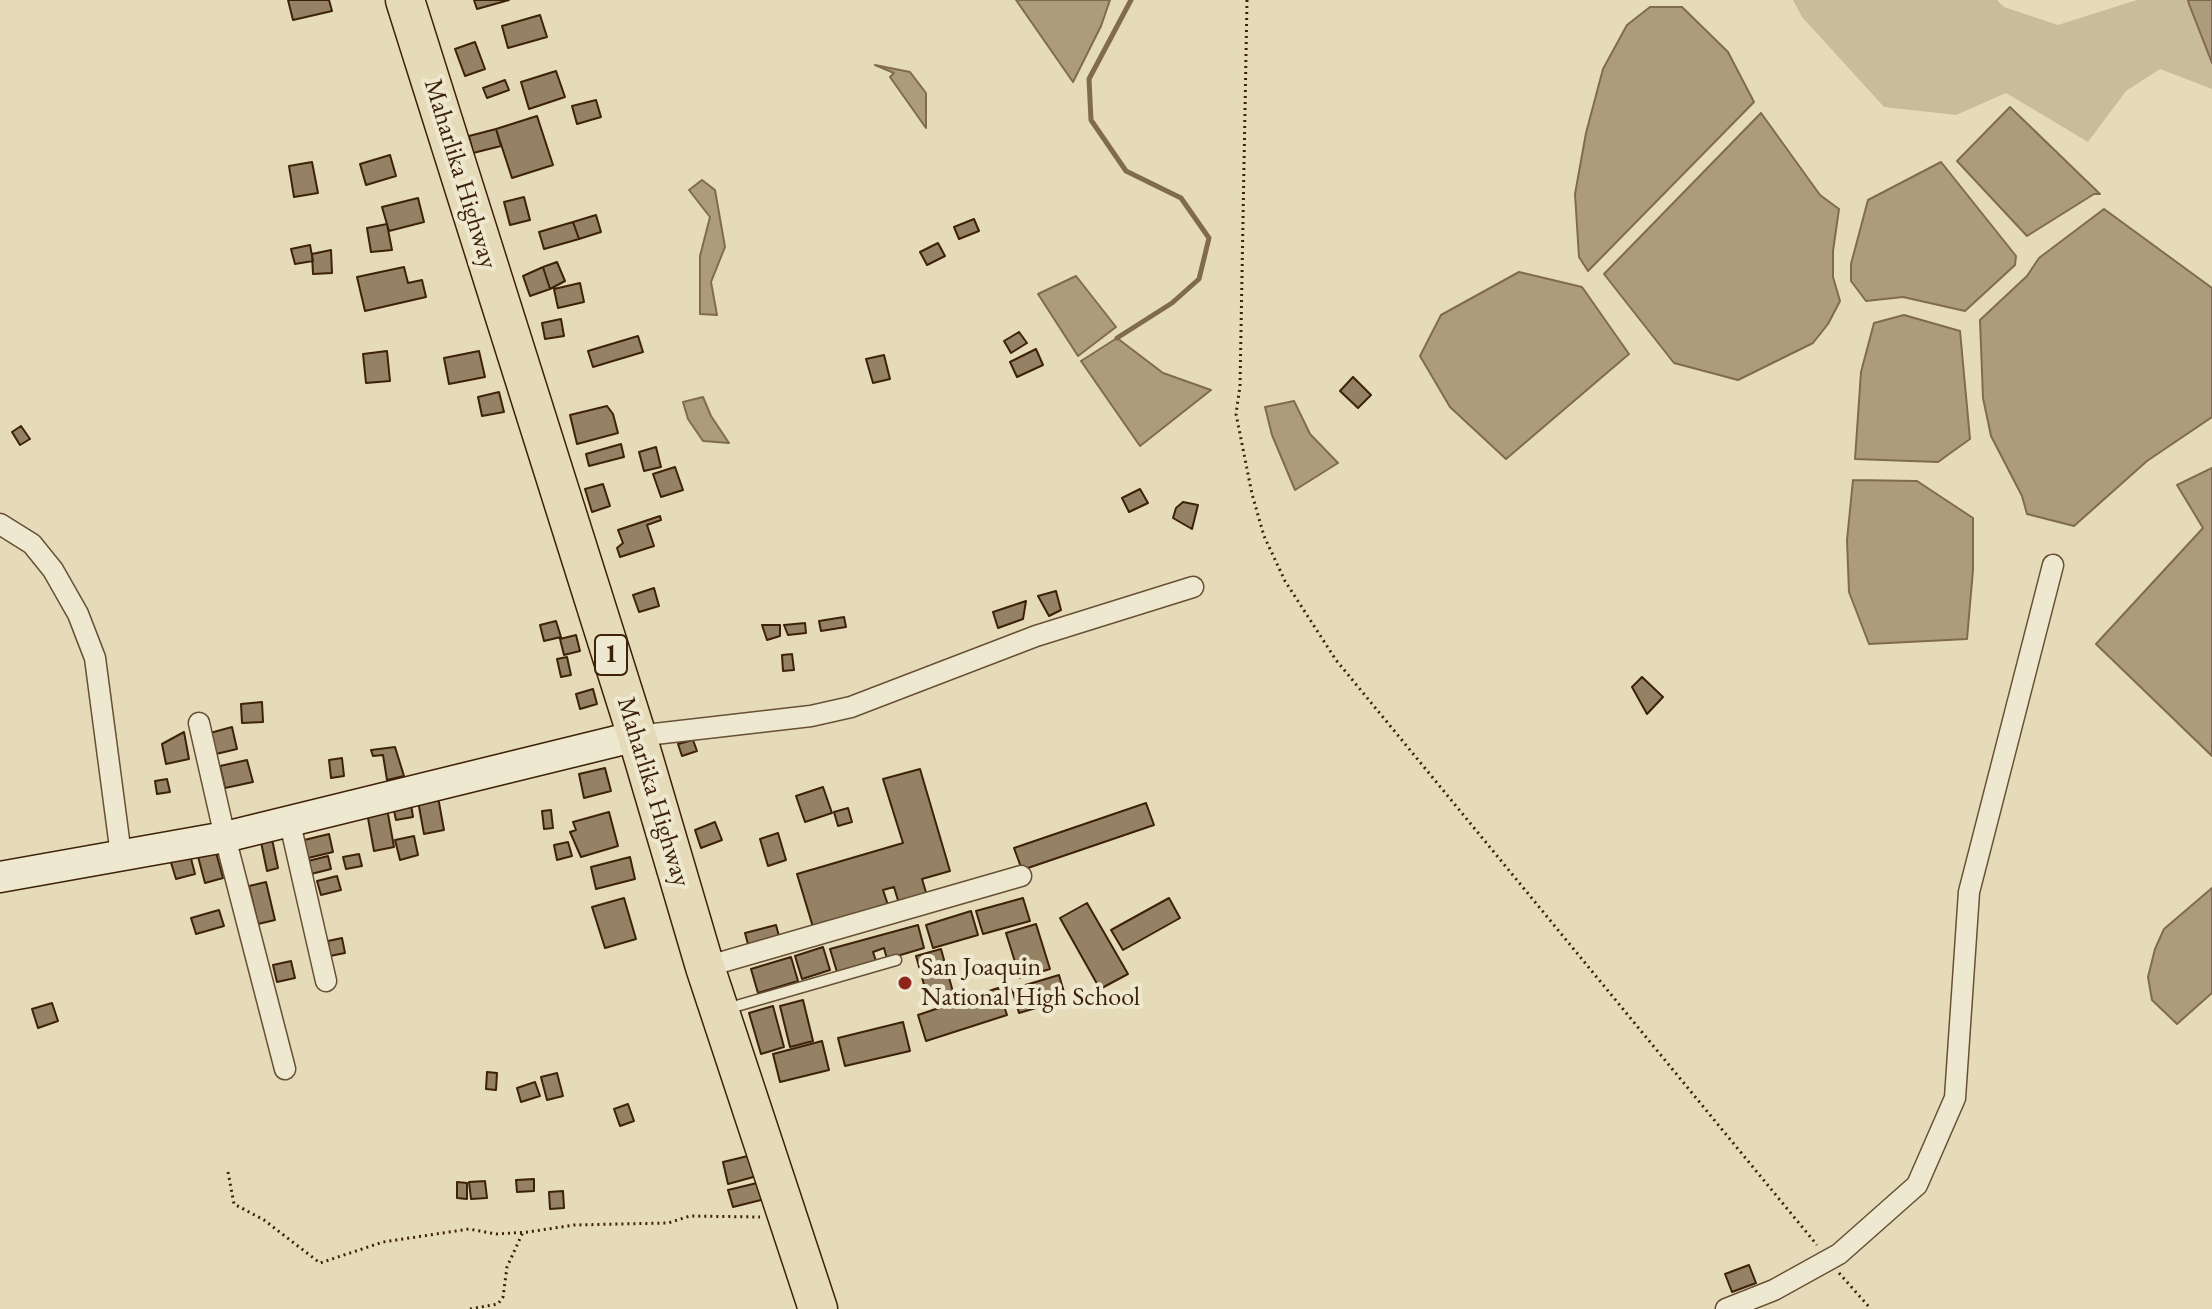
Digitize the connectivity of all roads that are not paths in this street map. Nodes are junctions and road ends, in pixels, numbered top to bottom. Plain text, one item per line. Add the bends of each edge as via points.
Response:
1 (405, 0) edge
2 (0, 524) edge
3 (2053, 565) dead end
4 (1193, 587) dead end
5 (199, 723) dead end
6 (637, 736) junction
7 (289, 819) junction
8 (225, 837) junction
9 (121, 855) junction
10 (1021, 876) dead end
11 (0, 877) edge
12 (896, 960) dead end
13 (705, 967) junction
14 (326, 981) dead end
15 (721, 1011) junction
16 (285, 1069) dead end
17 (818, 1309) edge
18 (1726, 1309) edge

1 - 6 highway, Maharlika Highway / 1
2 - 9 street via 32,544 53,570 95,658
3 - 18 street via 1969,892 1955,1098 1917,1185 1839,1254
4 - 6 street via 1036,636 851,707
5 - 8 street
6 - 7 street
6 - 13 highway, Maharlika Highway / 1
7 - 8 street
7 - 14 street
8 - 9 street
8 - 16 street
9 - 11 street
10 - 13 street
12 - 15 lane
13 - 15 highway, Maharlika Highway / 1
15 - 17 highway, Maharlika Highway / 1

